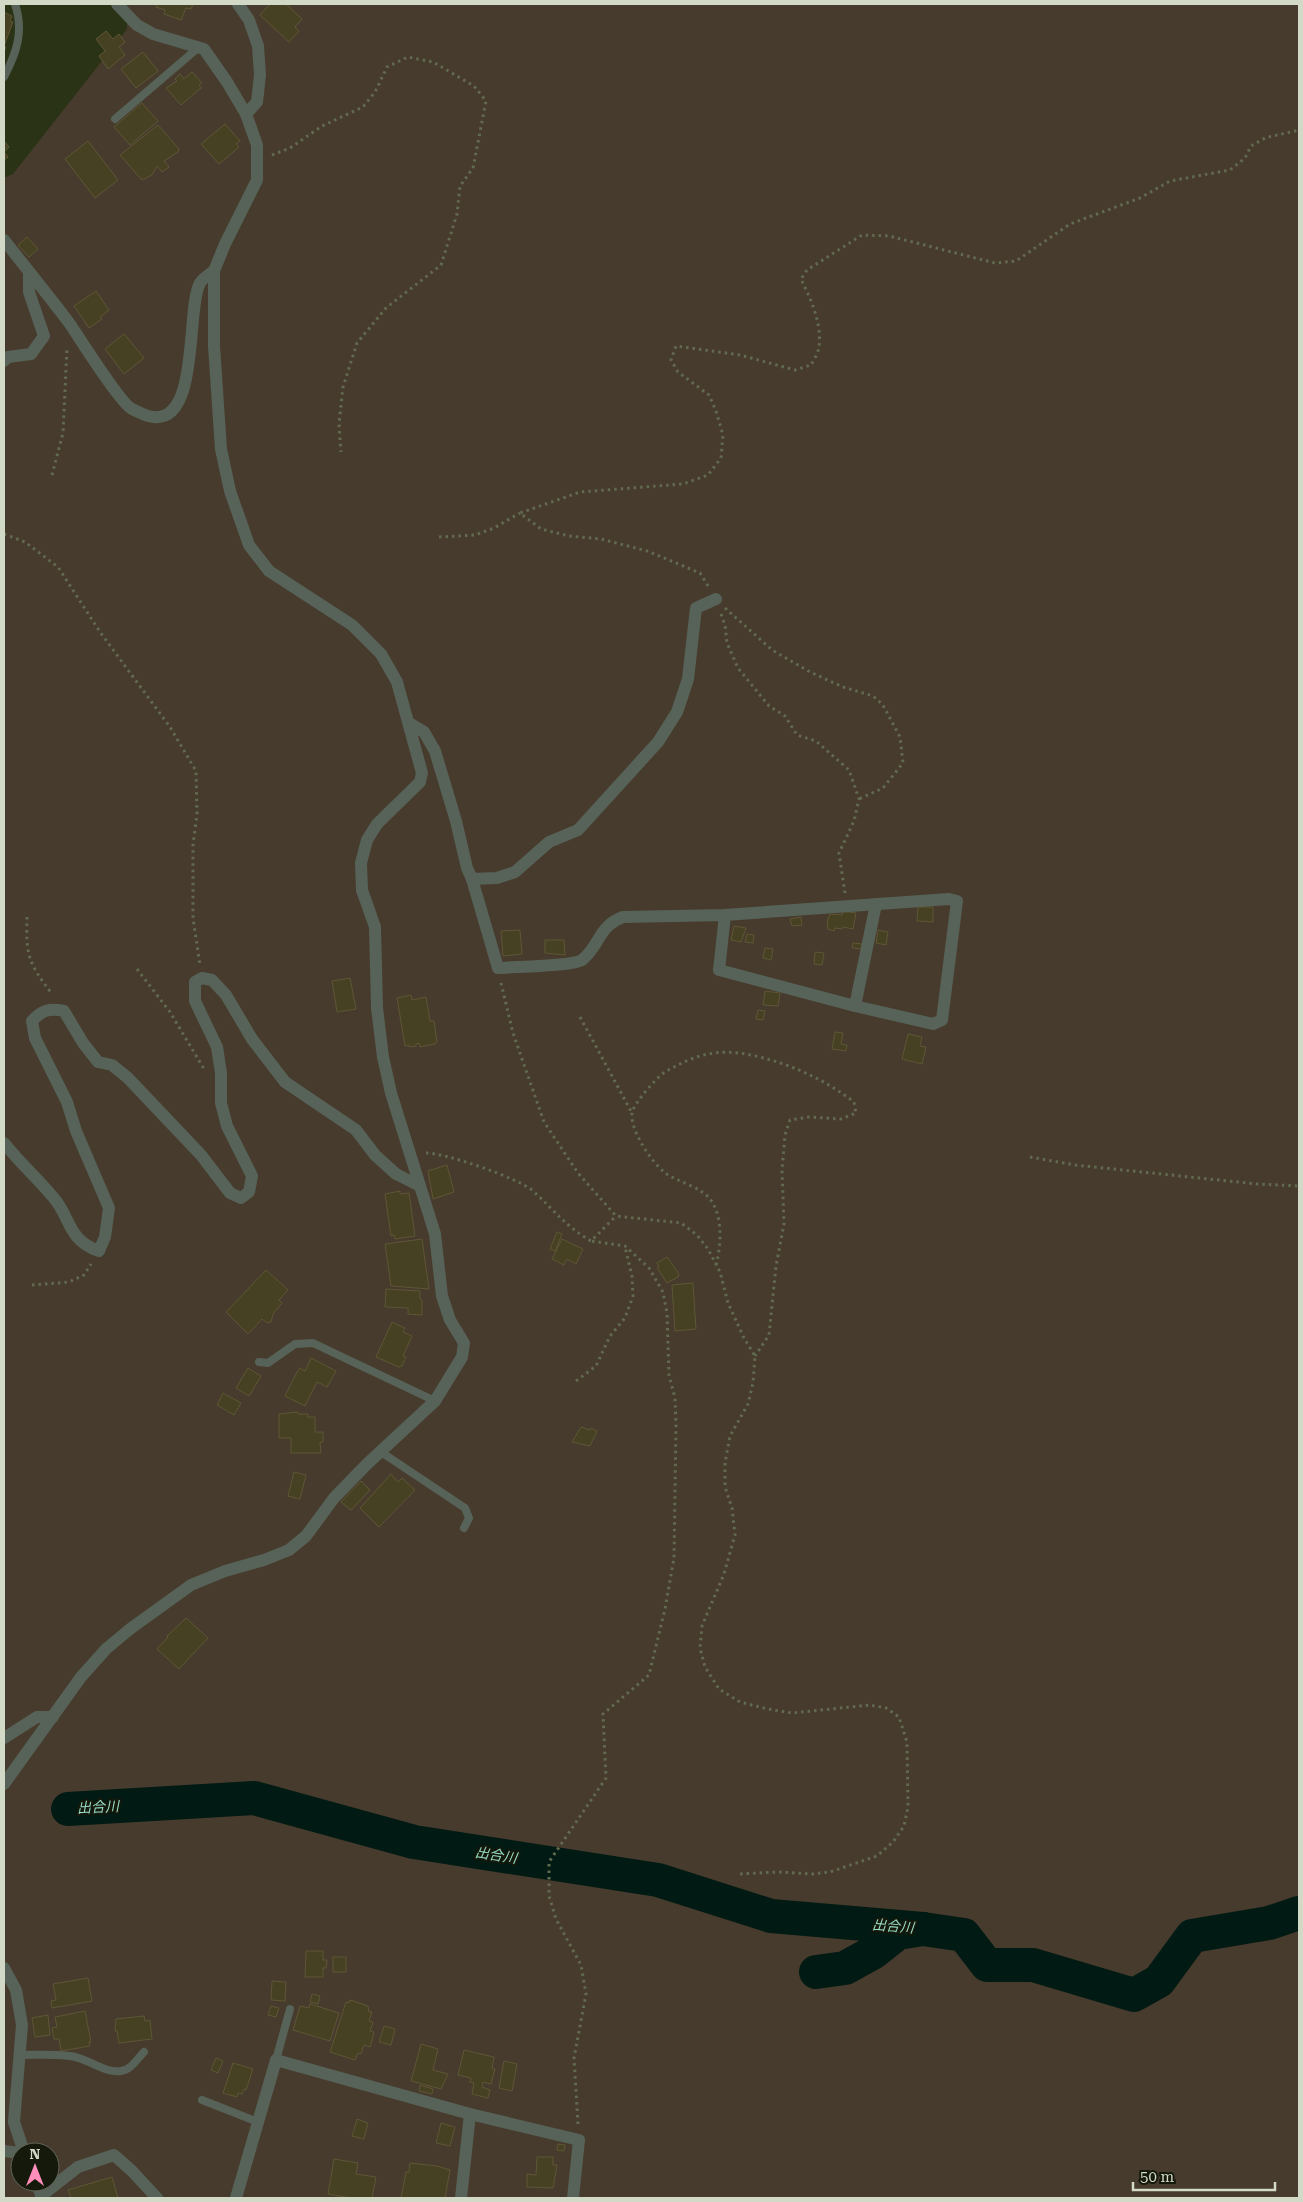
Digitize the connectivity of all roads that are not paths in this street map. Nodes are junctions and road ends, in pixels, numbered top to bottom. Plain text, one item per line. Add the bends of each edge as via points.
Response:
1 (15, 4) edge
2 (116, 4) edge
3 (238, 4) edge
4 (199, 48) junction
5 (4, 77) edge
6 (246, 114) junction
7 (116, 119) dead end
8 (4, 240) edge
9 (214, 271) junction
10 (29, 274) junction
11 (4, 361) edge
12 (716, 599) road end
13 (409, 723) junction
14 (472, 879) junction
15 (876, 904) junction
16 (725, 915) junction
17 (855, 1006) junction
18 (4, 1143) edge
19 (420, 1186) junction
20 (258, 1362) dead end
21 (434, 1401) junction
22 (381, 1452) junction
23 (464, 1528) dead end
24 (53, 1717) junction
25 (4, 1738) edge
26 (4, 1784) edge
27 (4, 1968) edge
28 (290, 2009) dead end
29 (144, 2052) dead end
30 (20, 2055) junction
31 (276, 2060) junction
32 (202, 2100) dead end
33 (470, 2114) junction
34 (258, 2122) junction
35 (21, 2142) edge
36 (42, 2197) edge
37 (157, 2198) edge
38 (236, 2198) edge
39 (461, 2198) edge
40 (573, 2198) edge

1 - 5 lane via 19,17 19,40
2 - 4 street via 137,25 153,34
3 - 6 street via 249,20 258,46 258,102
4 - 6 street via 204,49
4 - 7 lane
6 - 9 street via 257,145 257,180
8 - 10 street
9 - 10 street via 200,282 194,300 192,342 184,386 176,406 164,416 154,418 128,407 69,323
9 - 13 street via 214,346 221,448 230,491 249,545 269,571 352,625 381,654 397,682
10 - 11 street via 29,292 44,336 31,354 8,357
12 - 14 street via 696,608 688,679 677,712 658,742 578,830 548,842 515,872 497,878
13 - 14 street via 424,732 435,751
13 - 19 street via 422,773 420,782 377,824 367,840 360,863 362,890 375,927 377,1008 383,1057
14 - 16 street via 498,968 580,962 603,929 623,917
15 - 16 street
15 - 17 street
15 - 17 street via 957,900 942,1020 933,1024
16 - 17 street via 719,970
18 - 19 street via 55,1199 71,1231 98,1251 109,1208 67,1102 35,1038 32,1021 40,1012 51,1008 64,1011 98,1062 112,1065 128,1078 201,1155 230,1193 241,1198 249,1192 252,1176 227,1126 221,1103 217,1047 195,1000 195,982 202,978 212,980 226,995 252,1040 285,1082 356,1130 375,1155 396,1174
19 - 21 street via 435,1234 442,1296 450,1320 464,1343 462,1357
20 - 21 lane via 268,1363 295,1344 314,1343
21 - 22 street
22 - 23 lane via 465,1508 469,1518
22 - 24 street via 334,1498 306,1536 289,1550 191,1585 130,1628 81,1677
24 - 25 street via 37,1718
24 - 26 street
27 - 30 street via 16,1990 21,2017
28 - 31 lane
29 - 30 lane via 131,2067 112,2072 88,2060 70,2056
30 - 35 street via 14,2122
31 - 33 street
31 - 34 street
32 - 34 lane
33 - 39 street
33 - 40 street via 579,2140
34 - 38 street
36 - 37 street via 78,2167 114,2155

